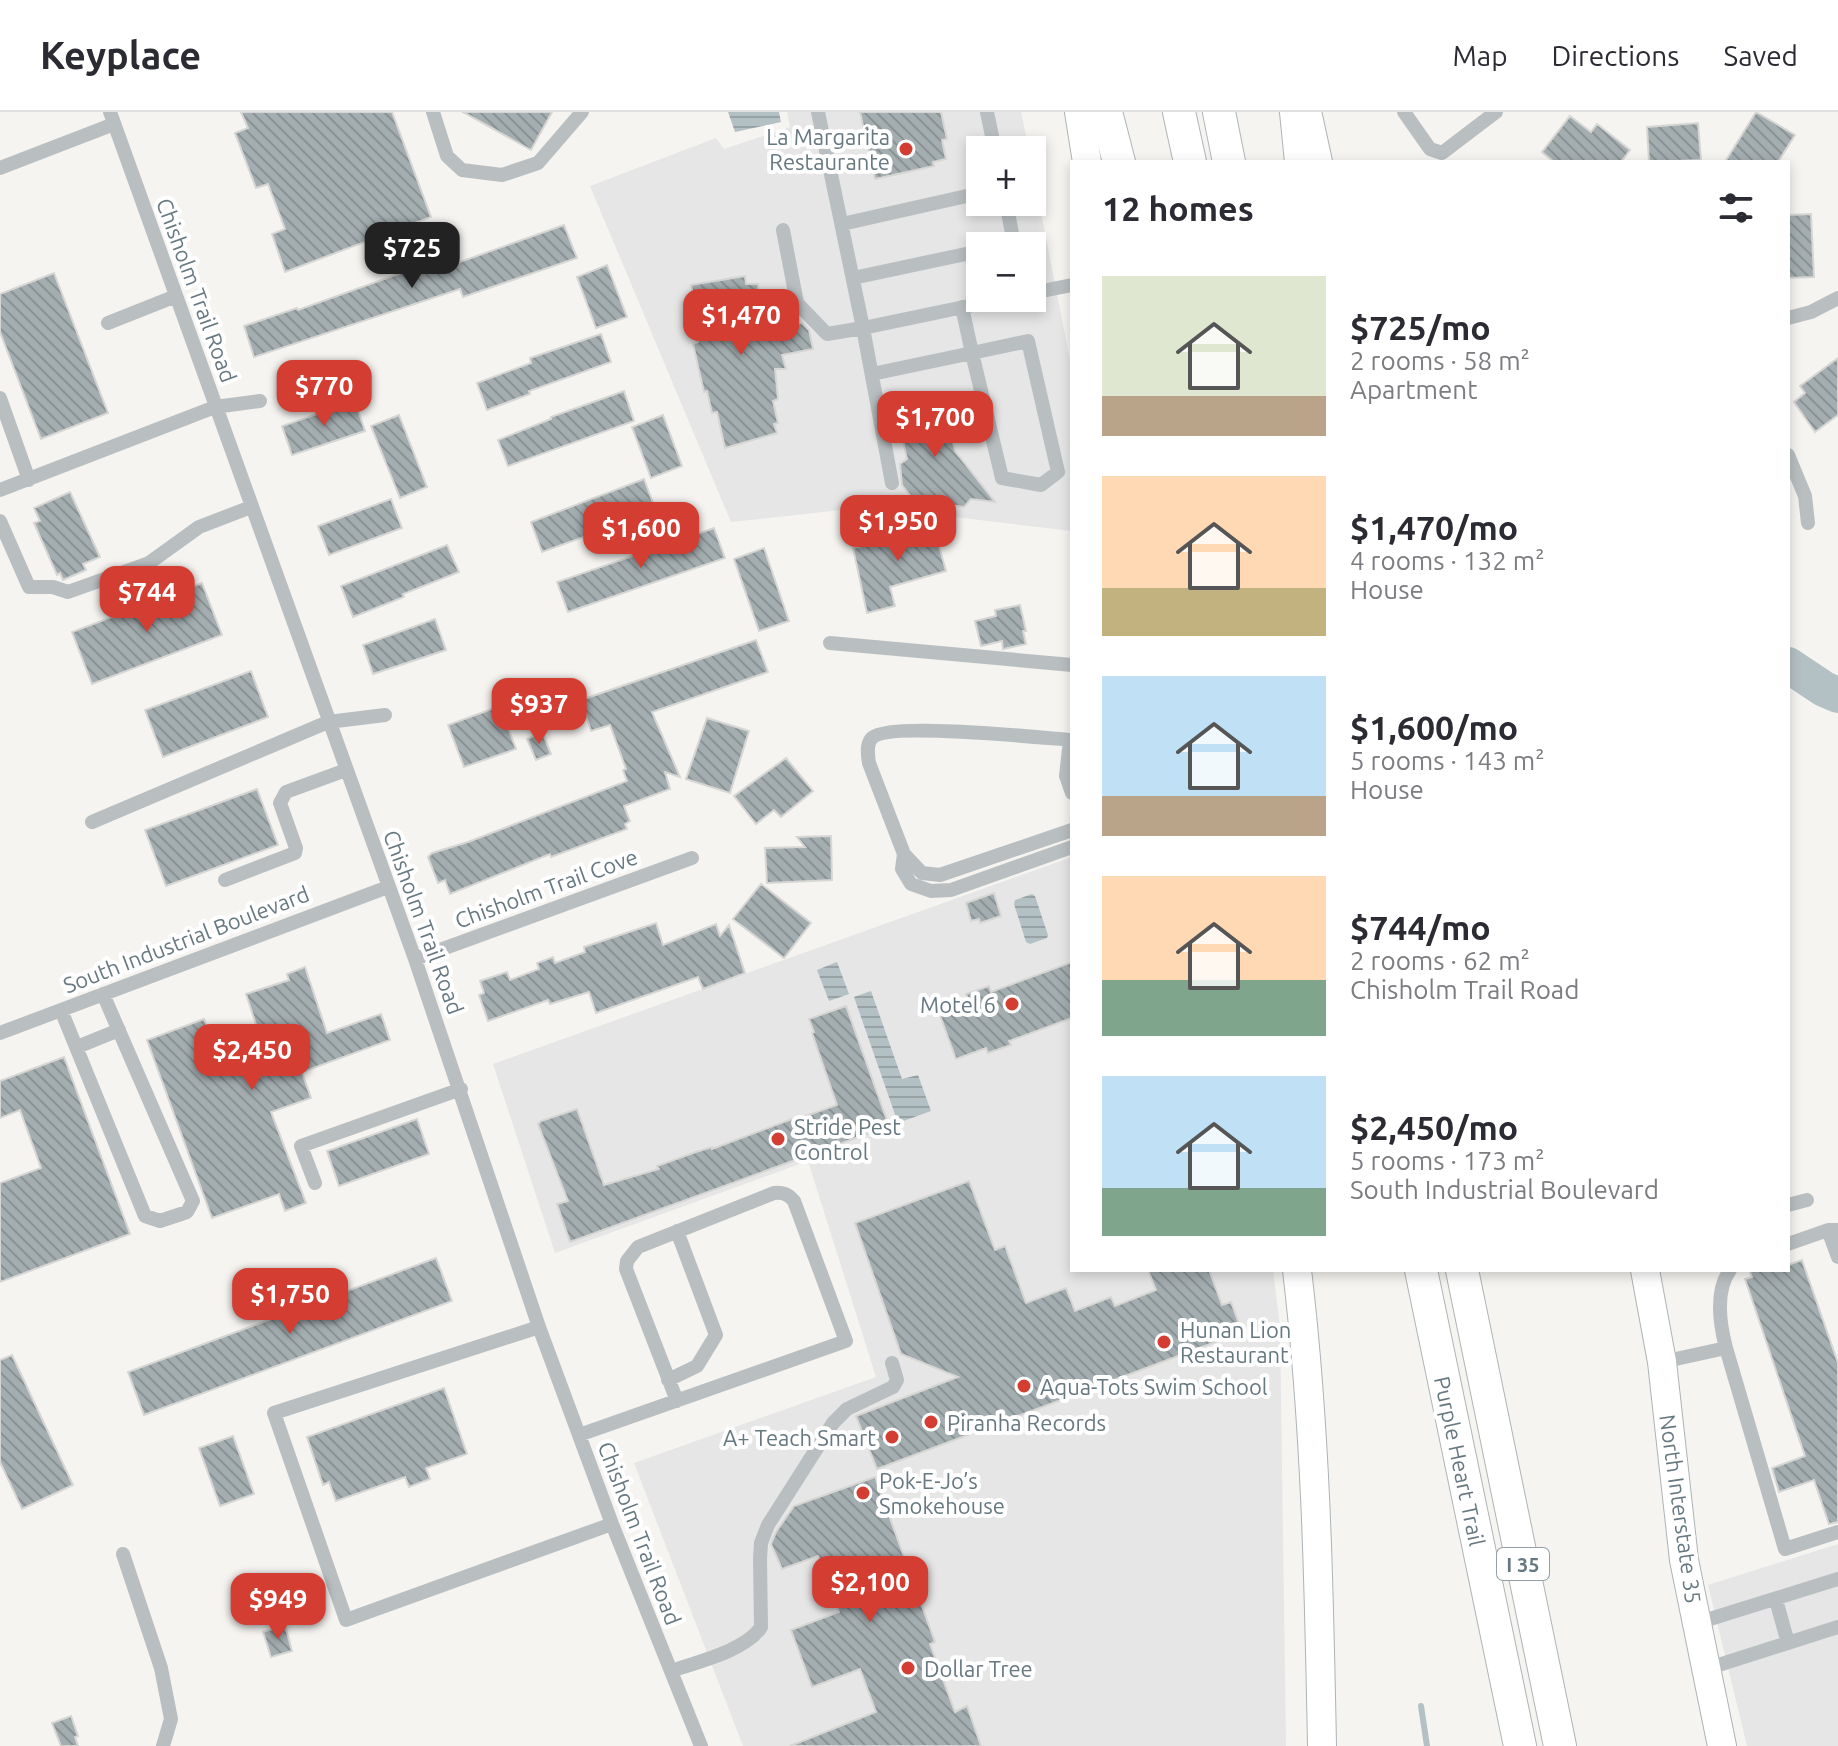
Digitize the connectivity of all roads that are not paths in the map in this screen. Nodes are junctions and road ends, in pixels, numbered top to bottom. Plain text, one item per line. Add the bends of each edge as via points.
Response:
1 (433, 112) edge
2 (582, 112) edge
3 (818, 112) edge
4 (987, 112) edge
5 (1079, 112) edge
6 (1106, 112) edge
7 (1179, 112) edge
8 (1219, 112) edge
9 (1296, 112) edge
10 (1307, 112) edge
11 (1404, 112) edge
12 (1496, 112) edge
13 (112, 118) edge
14 (992, 136) edge
15 (1087, 160) edge
16 (1118, 160) edge
17 (1190, 160) edge
18 (1229, 160) edge
19 (1301, 160) edge
20 (1318, 160) edge
21 (0, 168) edge
22 (966, 196) edge
23 (842, 224) junction
24 (783, 230) dead end
25 (966, 254) edge
26 (853, 278) junction
27 (1070, 285) edge
28 (1046, 290) edge
29 (176, 296) junction
30 (1838, 298) edge
31 (966, 306) edge
32 (962, 307) junction
33 (1790, 317) edge
34 (108, 323) dead end
35 (863, 328) junction
36 (972, 353) junction
37 (872, 374) junction
38 (0, 398) edge
39 (260, 401) dead end
40 (215, 407) junction
41 (1790, 460) edge
42 (29, 480) junction
43 (892, 483) dead end
44 (0, 490) edge
45 (251, 507) junction
46 (0, 521) edge
47 (1808, 523) dead end
48 (830, 643) dead end
49 (1070, 665) edge
50 (385, 715) dead end
51 (328, 722) junction
52 (1070, 740) edge
53 (1070, 747) edge
54 (346, 770) junction
55 (1070, 787) edge
56 (92, 822) dead end
57 (1070, 831) edge
58 (1070, 848) edge
59 (904, 854) junction
60 (692, 858) dead end
61 (225, 880) dead end
62 (388, 887) junction
63 (415, 959) junction
64 (103, 994) junction
65 (61, 1010) junction
66 (119, 1030) junction
67 (0, 1033) edge
68 (77, 1047) junction
69 (461, 1089) junction
70 (315, 1183) dead end
71 (1807, 1200) dead end
72 (1790, 1204) edge
73 (1833, 1230) edge
74 (677, 1231) junction
75 (1790, 1243) edge
76 (1838, 1257) edge
77 (1297, 1272) edge
78 (1400, 1272) edge
79 (1421, 1272) edge
80 (1462, 1272) edge
81 (1471, 1272) edge
82 (1645, 1272) edge
83 (1729, 1272) edge
84 (539, 1327) junction
85 (1726, 1348) junction
86 (1662, 1362) junction
87 (892, 1363) dead end
88 (668, 1380) junction
89 (1486, 1383) junction
90 (677, 1401) junction
91 (579, 1435) junction
92 (612, 1524) junction
93 (1838, 1532) edge
94 (123, 1554) dead end
95 (1483, 1570) junction
96 (1838, 1579) edge
97 (1776, 1600) junction
98 (1697, 1623) junction
99 (1838, 1627) edge
100 (1788, 1643) junction
101 (1706, 1669) junction
102 (671, 1671) junction
103 (163, 1746) edge
104 (701, 1746) edge
105 (1322, 1746) edge
106 (1520, 1746) edge
107 (1560, 1746) edge
108 (1722, 1746) edge

1 - 2 street via 447,156 462,170 502,175 538,163
3 - 23 street
4 - 14 street
5 - 15 main road
6 - 16 highway
7 - 17 highway
8 - 18 highway
9 - 19 highway
10 - 20 main road
11 - 12 street via 1430,149 1442,153
13 - 21 street
13 - 29 street, Chisholm Trail Road
22 - 23 street
23 - 26 street
24 - 35 street via 797,303 827,334
25 - 26 street
26 - 35 street
27 - 28 street
29 - 34 street
29 - 40 street, Chisholm Trail Road
30 - 33 street
31 - 32 street
32 - 35 street
32 - 36 street
35 - 37 street
36 - 36 street via 1028,341 1058,472 1041,485 1002,478
36 - 37 street
37 - 43 street
38 - 42 street
39 - 40 street
40 - 42 street
40 - 45 street, Chisholm Trail Road
41 - 47 street via 1805,496
42 - 44 street
45 - 46 street via 199,527 149,563 68,592 29,587
45 - 51 street, Chisholm Trail Road
48 - 49 street
50 - 51 street
51 - 54 street, Chisholm Trail Road
51 - 56 street
52 - 59 street via 898,730 871,738 869,763
53 - 55 street
54 - 61 street via 281,798 295,853
54 - 62 street, Chisholm Trail Road
57 - 59 street via 940,875 922,873
58 - 59 street via 951,890 931,891 911,884 902,869
60 - 63 street, Chisholm Trail Cove
62 - 63 street, Chisholm Trail Road
62 - 64 street, South Industrial Boulevard
63 - 69 street, Chisholm Trail Road
64 - 65 street, South Industrial Boulevard
64 - 66 street
65 - 67 street, South Industrial Boulevard
65 - 68 street
66 - 68 street
66 - 68 street via 193,1201 187,1212 160,1221 145,1216
69 - 70 street via 301,1146
69 - 84 street, Chisholm Trail Road
71 - 72 street
73 - 75 street
73 - 76 street
74 - 88 street via 716,1335 697,1366
74 - 88 street via 638,1247 626,1269
74 - 90 street via 774,1193 790,1196 846,1341
77 - 105 main road via 1319,1568
78 - 95 highway
79 - 95 highway, Purple Heart Trail / I 35
80 - 89 highway, Purple Heart Trail / I 35
81 - 89 highway
82 - 86 main road, North Interstate 35
83 - 85 street via 1722,1283
84 - 91 street, Chisholm Trail Road
84 - 92 street via 274,1413 346,1620
85 - 86 street
85 - 93 street via 1785,1549
86 - 98 main road, North Interstate 35 via 1684,1560
87 - 102 street via 897,1380 893,1387 847,1409 833,1423 768,1525 761,1543 761,1627 755,1636
88 - 90 street
89 - 107 highway, Purple Heart Trail / I 35
90 - 91 street
91 - 92 street, Chisholm Trail Road
92 - 102 street, Chisholm Trail Road
94 - 103 street via 161,1668 171,1719
95 - 106 highway, Purple Heart Trail / I 35
96 - 97 street
97 - 98 street
97 - 100 street
98 - 101 main road, North Interstate 35
99 - 100 street
100 - 101 street
101 - 108 main road, North Interstate 35
102 - 104 street, Chisholm Trail Road

